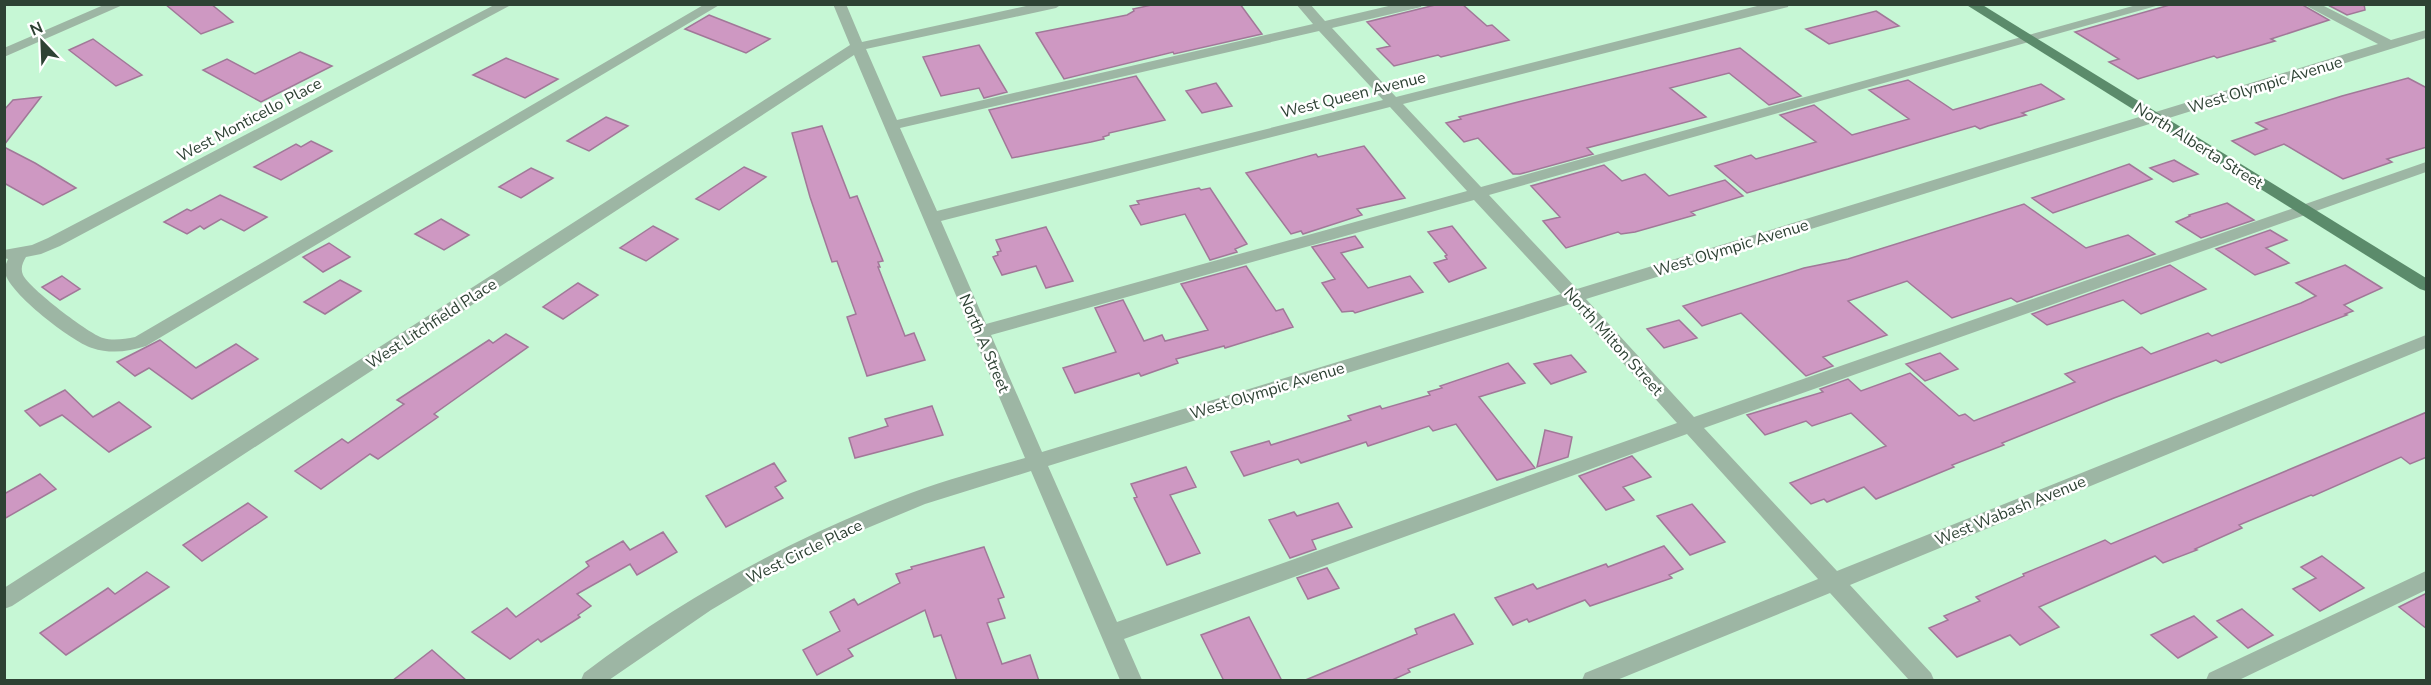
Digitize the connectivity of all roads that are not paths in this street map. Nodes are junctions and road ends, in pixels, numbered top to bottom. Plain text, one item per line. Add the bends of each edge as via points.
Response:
1 (119, 4) edge
2 (507, 4) edge
3 (715, 4) edge
4 (839, 4) edge
5 (1056, 4) edge
6 (1302, 4) edge
7 (1416, 4) edge
8 (1783, 4) edge
9 (1971, 4) edge
10 (2157, 4) edge
11 (2309, 4) edge
12 (1322, 26) junction
13 (2427, 34) edge
14 (2029, 40) junction
15 (2390, 45) junction
16 (857, 47) junction
17 (4, 53) edge
18 (1392, 102) junction
19 (2154, 117) junction
20 (891, 126) junction
21 (2427, 167) edge
22 (1477, 193) junction
23 (2305, 210) junction
24 (931, 218) junction
25 (12, 254) edge
26 (2427, 285) edge
27 (1573, 296) junction
28 (980, 332) junction
29 (2427, 341) edge
30 (1691, 426) junction
31 (1036, 461) junction
32 (2427, 580) edge
33 (1833, 582) junction
34 (4, 600) edge
35 (1111, 634) junction
36 (592, 681) edge
37 (1131, 681) edge
38 (1593, 681) edge
39 (1923, 681) edge
40 (2217, 681) edge

1 - 17 street
2 - 25 street, West Monticello Place via 54,242
3 - 25 street via 140,342 118,346 94,342 58,318 15,278
4 - 16 street, North A Street
5 - 16 street
6 - 12 street, North Milton Street
7 - 12 street
8 - 18 street, West Queen Avenue
9 - 14 main road, North Alberta Street
10 - 14 street
11 - 15 street
12 - 18 street, North Milton Street
12 - 20 street
13 - 15 street, West Olympic Avenue
14 - 19 main road, North Alberta Street
14 - 22 street
15 - 19 street, West Olympic Avenue
16 - 20 street, North A Street
16 - 34 street, West Litchfield Place
18 - 22 street, North Milton Street
18 - 24 street, West Queen Avenue
19 - 23 main road, North Alberta Street
19 - 27 street, West Olympic Avenue
20 - 24 street, North A Street
21 - 23 street
22 - 27 street, North Milton Street
22 - 28 street
23 - 26 main road, North Alberta Street
23 - 30 street
24 - 28 street, North A Street
27 - 30 street, North Milton Street
27 - 31 street, West Olympic Avenue
28 - 31 street, North A Street
29 - 33 street, West Wabash Avenue
30 - 33 street, North Milton Street
30 - 35 street
31 - 35 street, North A Street
31 - 36 street, West Circle Place via 919,498 821,539 723,592
32 - 40 street
33 - 38 street, West Wabash Avenue
33 - 39 street, North Milton Street
35 - 37 street, North A Street

